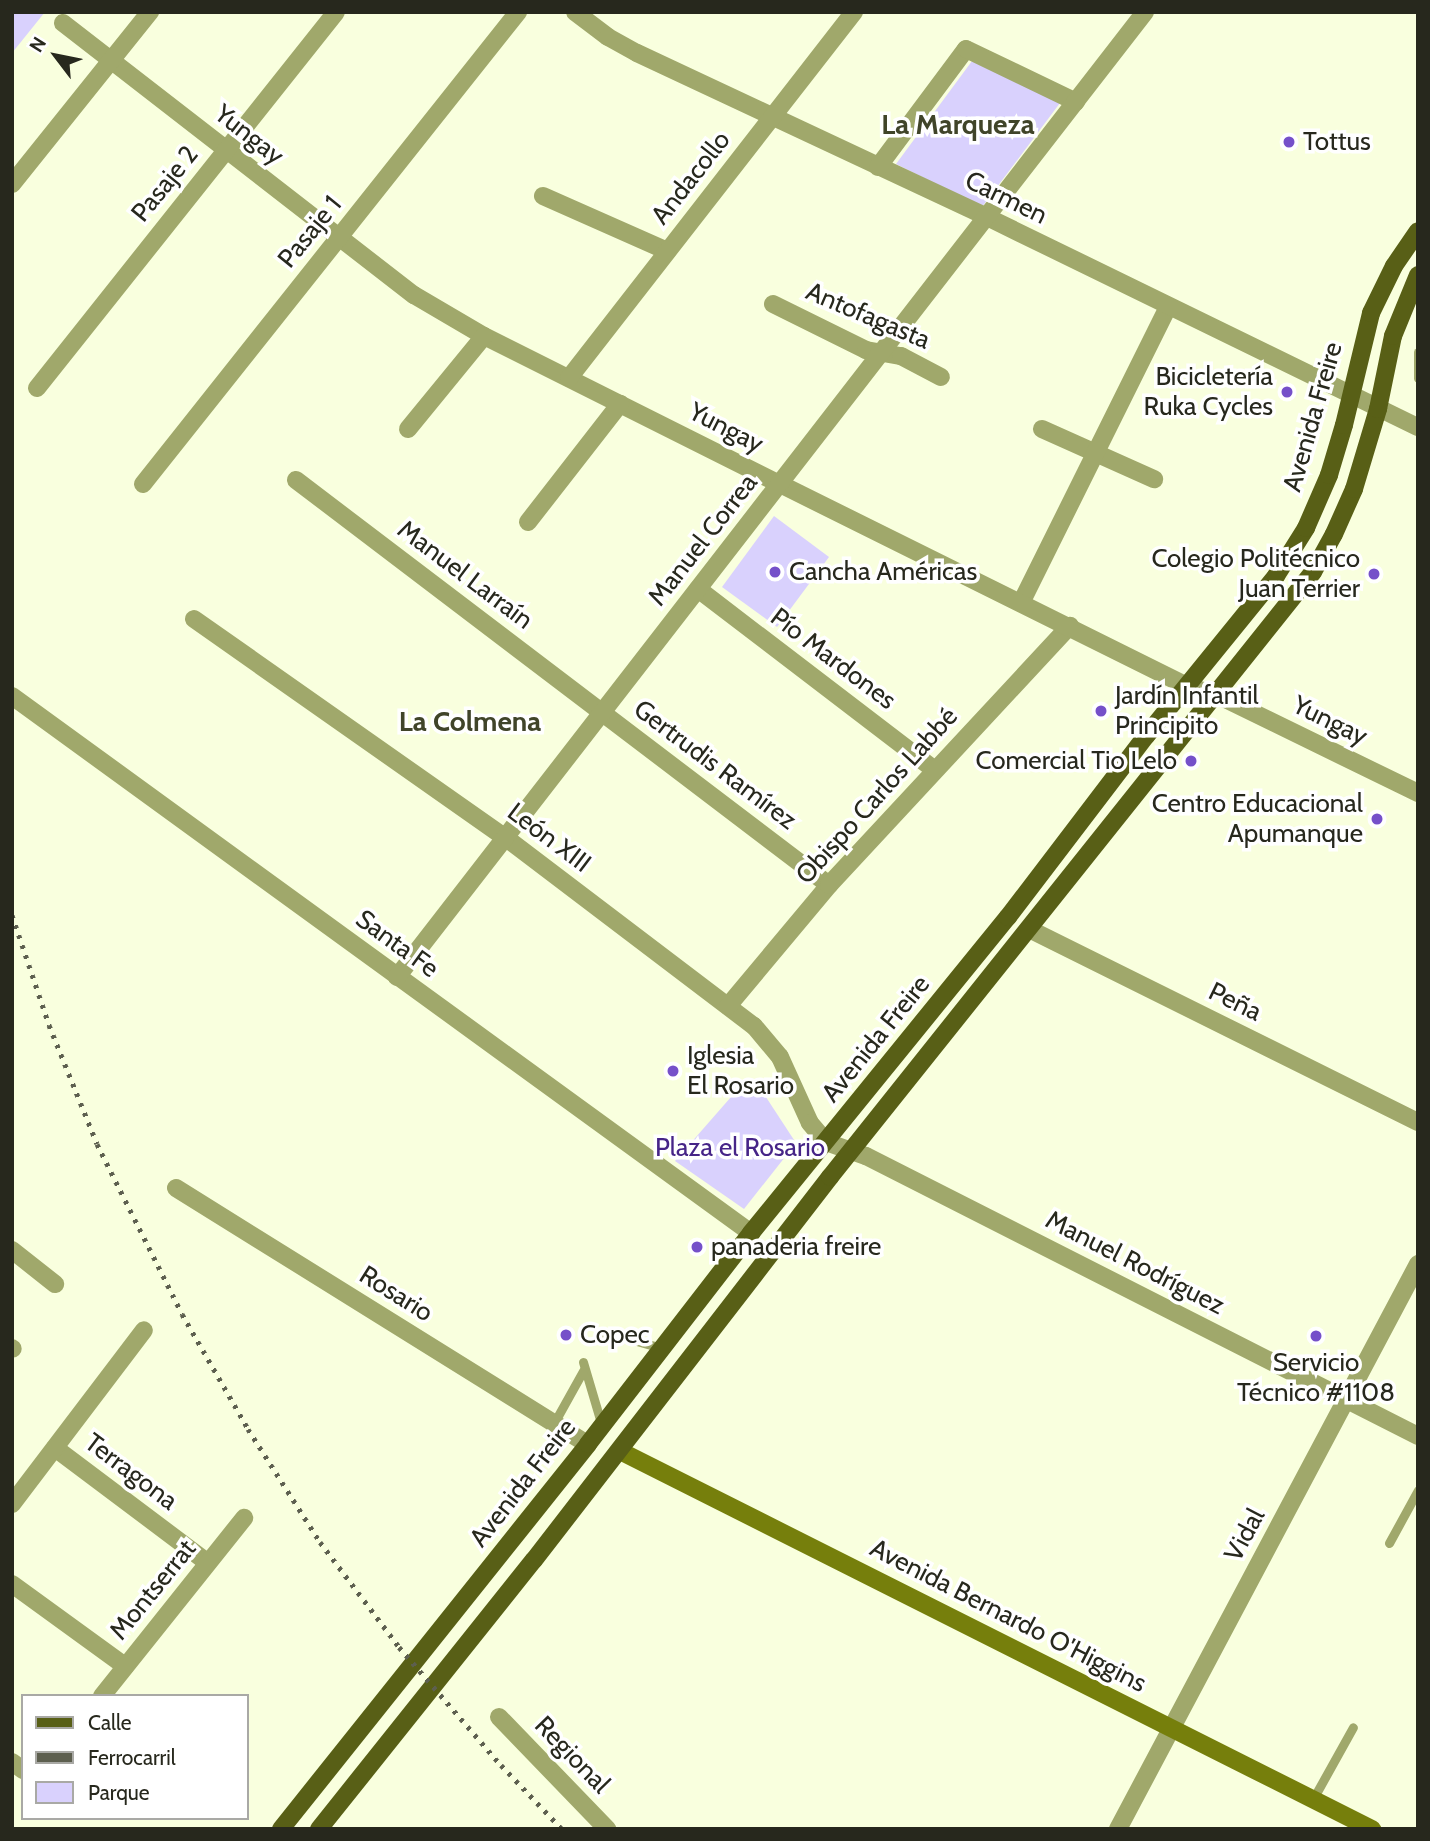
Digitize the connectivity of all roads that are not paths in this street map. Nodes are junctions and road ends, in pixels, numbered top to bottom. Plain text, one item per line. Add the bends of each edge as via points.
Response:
1 (149, 12) edge
2 (336, 12) edge
3 (518, 12) edge
4 (575, 12) edge
5 (854, 12) edge
6 (1145, 12) edge
7 (63, 23) dead end
8 (111, 60) junction
9 (1076, 102) junction
10 (772, 117) junction
11 (226, 150) junction
12 (878, 167) junction
13 (12, 184) edge
14 (543, 196) dead end
15 (987, 218) junction
16 (1418, 231) edge
17 (339, 239) junction
18 (667, 251) junction
19 (1418, 275) edge
20 (774, 304) dead end
21 (1168, 307) junction
22 (484, 336) junction
23 (883, 351) junction
24 (1418, 354) edge
25 (569, 377) junction
26 (941, 377) dead end
27 (1418, 379) edge
28 (37, 388) dead end
29 (1350, 396) junction
30 (620, 404) junction
31 (1378, 409) junction
32 (1418, 427) edge
33 (408, 429) dead end
34 (1042, 429) dead end
35 (1093, 451) junction
36 (1154, 478) dead end
37 (296, 480) dead end
38 (143, 484) dead end
39 (780, 484) junction
40 (528, 523) dead end
41 (698, 590) junction
42 (1021, 603) junction
43 (194, 619) dead end
44 (1070, 626) junction
45 (1187, 686) junction
46 (1217, 695) junction
47 (12, 696) edge
48 (603, 712) junction
49 (935, 770) junction
50 (1418, 793) edge
51 (506, 838) junction
52 (829, 885) junction
53 (1029, 929) junction
54 (397, 977) junction
55 (728, 1006) junction
56 (1418, 1122) edge
57 (826, 1142) junction
58 (852, 1150) junction
59 (176, 1188) dead end
60 (751, 1233) junction
61 (12, 1250) edge
62 (1418, 1265) edge
63 (751, 1279) junction
64 (55, 1284) dead end
65 (144, 1330) dead end
66 (600, 1337) dead end
67 (663, 1348) junction
68 (1347, 1400) junction
69 (618, 1404) junction
70 (554, 1423) junction
71 (602, 1426) junction
72 (1418, 1436) edge
73 (588, 1444) junction
74 (55, 1448) junction
75 (620, 1451) junction
76 (1418, 1490) edge
77 (12, 1504) edge
78 (244, 1518) dead end
79 (1389, 1543) dead end
80 (208, 1563) junction
81 (12, 1584) edge
82 (125, 1667) junction
83 (104, 1694) edge
84 (499, 1717) dead end
85 (1353, 1727) dead end
86 (1173, 1728) junction
87 (1313, 1799) junction
88 (281, 1829) edge
89 (319, 1829) edge
90 (607, 1829) edge
91 (1118, 1829) edge
92 (1372, 1829) edge

1 - 8 street
2 - 11 street, Pasaje 2
3 - 17 street, Pasaje 1
4 - 10 street, Carmen via 637,53
5 - 10 street, Andacollo
6 - 9 street, Manuel Correa
7 - 8 street, Yungay
8 - 11 street, Yungay
8 - 13 street
9 - 12 street via 966,49
9 - 15 street, Manuel Correa
10 - 12 street, Carmen
10 - 18 street, Andacollo
11 - 17 street, Yungay
11 - 28 street, Pasaje 2
12 - 15 street, Carmen
14 - 18 street
15 - 21 street, Carmen
15 - 23 street, Manuel Correa
16 - 29 main road, Avenida Freire via 1371,313
17 - 22 street, Yungay via 414,295
17 - 38 street, Pasaje 1
18 - 25 street, Andacollo
19 - 31 main road, Avenida Freire via 1393,336
20 - 23 street, Antofagasta via 866,350
21 - 29 street, Carmen
21 - 35 street
22 - 25 street, Yungay
22 - 33 street
23 - 26 street, Antofagasta
23 - 39 street, Manuel Correa
24 - 27 lane
25 - 30 street, Yungay
29 - 31 street, Carmen
29 - 45 main road, Avenida Freire via 1329,475 1306,528 1276,576
30 - 39 street, Yungay
30 - 40 street
31 - 32 street, Carmen
31 - 46 main road, Avenida Freire via 1354,489 1324,555
34 - 35 street
35 - 36 street
35 - 42 street
37 - 48 street, Manuel Larraín
39 - 41 street, Manuel Correa
39 - 42 street, Yungay
41 - 48 street, Manuel Correa
41 - 49 street, Pío Mardones
42 - 44 street, Yungay
43 - 51 street, León XIII
44 - 45 street, Yungay
44 - 49 street, Obispo Carlos Labbé
45 - 46 street, Yungay
45 - 57 main road, Avenida Freire
46 - 50 street, Yungay
46 - 53 main road, Avenida Freire
47 - 54 street, Santa Fe
48 - 51 street, Manuel Correa
48 - 52 street, Gertrudis Ramírez
49 - 52 street, Obispo Carlos Labbé
51 - 54 street, Manuel Correa
51 - 55 street, León XIII
52 - 55 street, Obispo Carlos Labbé
53 - 56 street, Peña
53 - 58 main road, Avenida Freire
54 - 60 street, Santa Fe
55 - 57 street, León XIII via 773,1046 810,1123
57 - 58 street, Manuel Rodríguez
57 - 60 main road, Avenida Freire
58 - 63 main road, Avenida Freire
58 - 68 street, Manuel Rodríguez
59 - 70 street, Rosario
60 - 63 main road
60 - 67 main road, Avenida Freire
61 - 64 street
62 - 68 street, Vidal
63 - 75 main road, Avenida Freire
65 - 74 street
66 - 67 lane via 615,1335
67 - 69 main road, Avenida Freire
68 - 72 street, Manuel Rodríguez
68 - 86 street, Vidal
69 - 71 main road, Avenida Freire
69 - 75 main road via 615,1429
70 - 71 lane via 583,1367
70 - 73 street, Rosario
71 - 73 main road, Avenida Freire
73 - 88 main road, Avenida Freire
74 - 77 street
74 - 80 street, Terragona
75 - 86 main road, Avenida Bernardo O'Higgins
75 - 89 main road, Avenida Freire
76 - 79 lane
78 - 80 street, Montserrat
80 - 82 street, Montserrat
81 - 82 street
82 - 83 street, Montserrat
84 - 90 street, Regional
85 - 87 lane
86 - 87 main road, Avenida Bernardo O'Higgins
86 - 91 street, Vidal
87 - 92 main road, Avenida Bernardo O'Higgins

